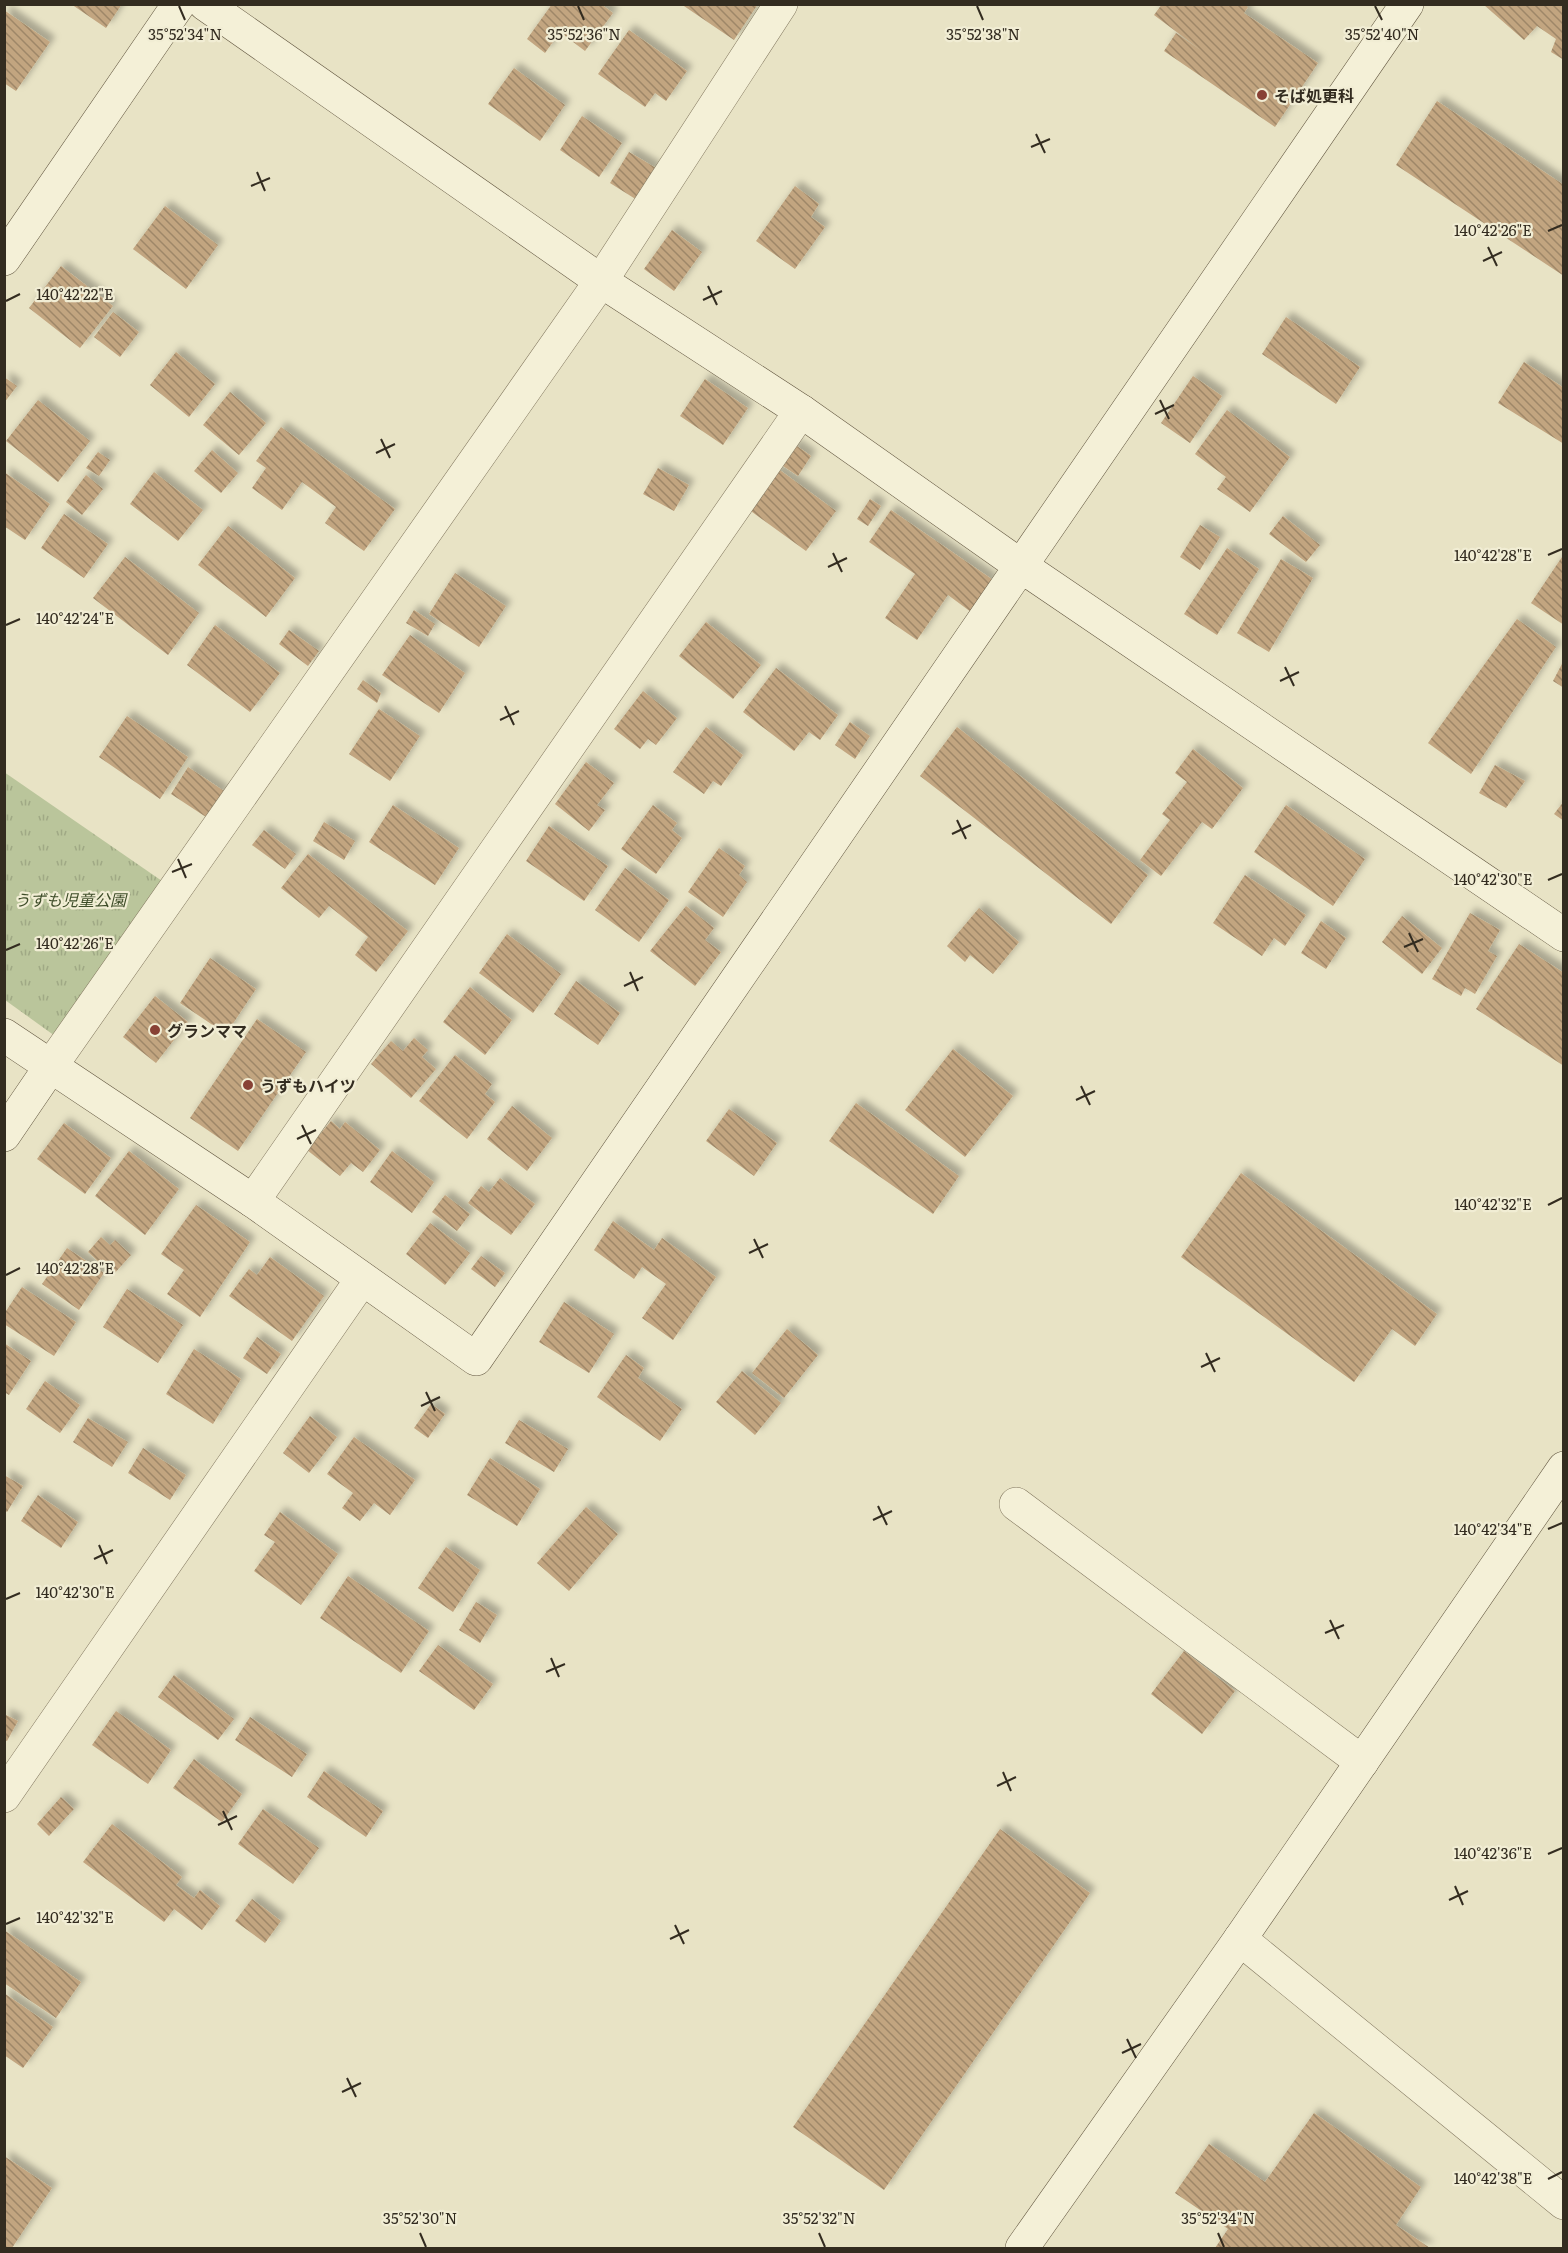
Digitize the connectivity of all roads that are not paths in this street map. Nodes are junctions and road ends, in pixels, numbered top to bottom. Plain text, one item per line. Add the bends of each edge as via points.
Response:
1 (179, 4) edge
2 (205, 4) edge
3 (781, 4) edge
4 (1407, 4) edge
5 (4, 258) edge
6 (601, 281) junction
7 (801, 411) junction
8 (1021, 566) junction
9 (1563, 935) edge
10 (4, 1035) edge
11 (51, 1066) junction
12 (4, 1136) edge
13 (253, 1201) junction
14 (362, 1280) junction
15 (1563, 1468) edge
16 (1016, 1504) dead end
17 (1362, 1762) junction
18 (4, 1796) edge
19 (1240, 1940) junction
20 (1563, 2203) edge
21 (1022, 2248) edge

1 - 5 street
2 - 6 street
3 - 6 street
4 - 8 street
6 - 7 street
6 - 11 street
7 - 8 street
7 - 13 street
8 - 9 street
8 - 14 street via 476,1359
10 - 11 street
11 - 12 street
11 - 13 street
13 - 14 street
14 - 18 street
15 - 17 street
16 - 17 street
17 - 19 street
19 - 20 street
19 - 21 street

